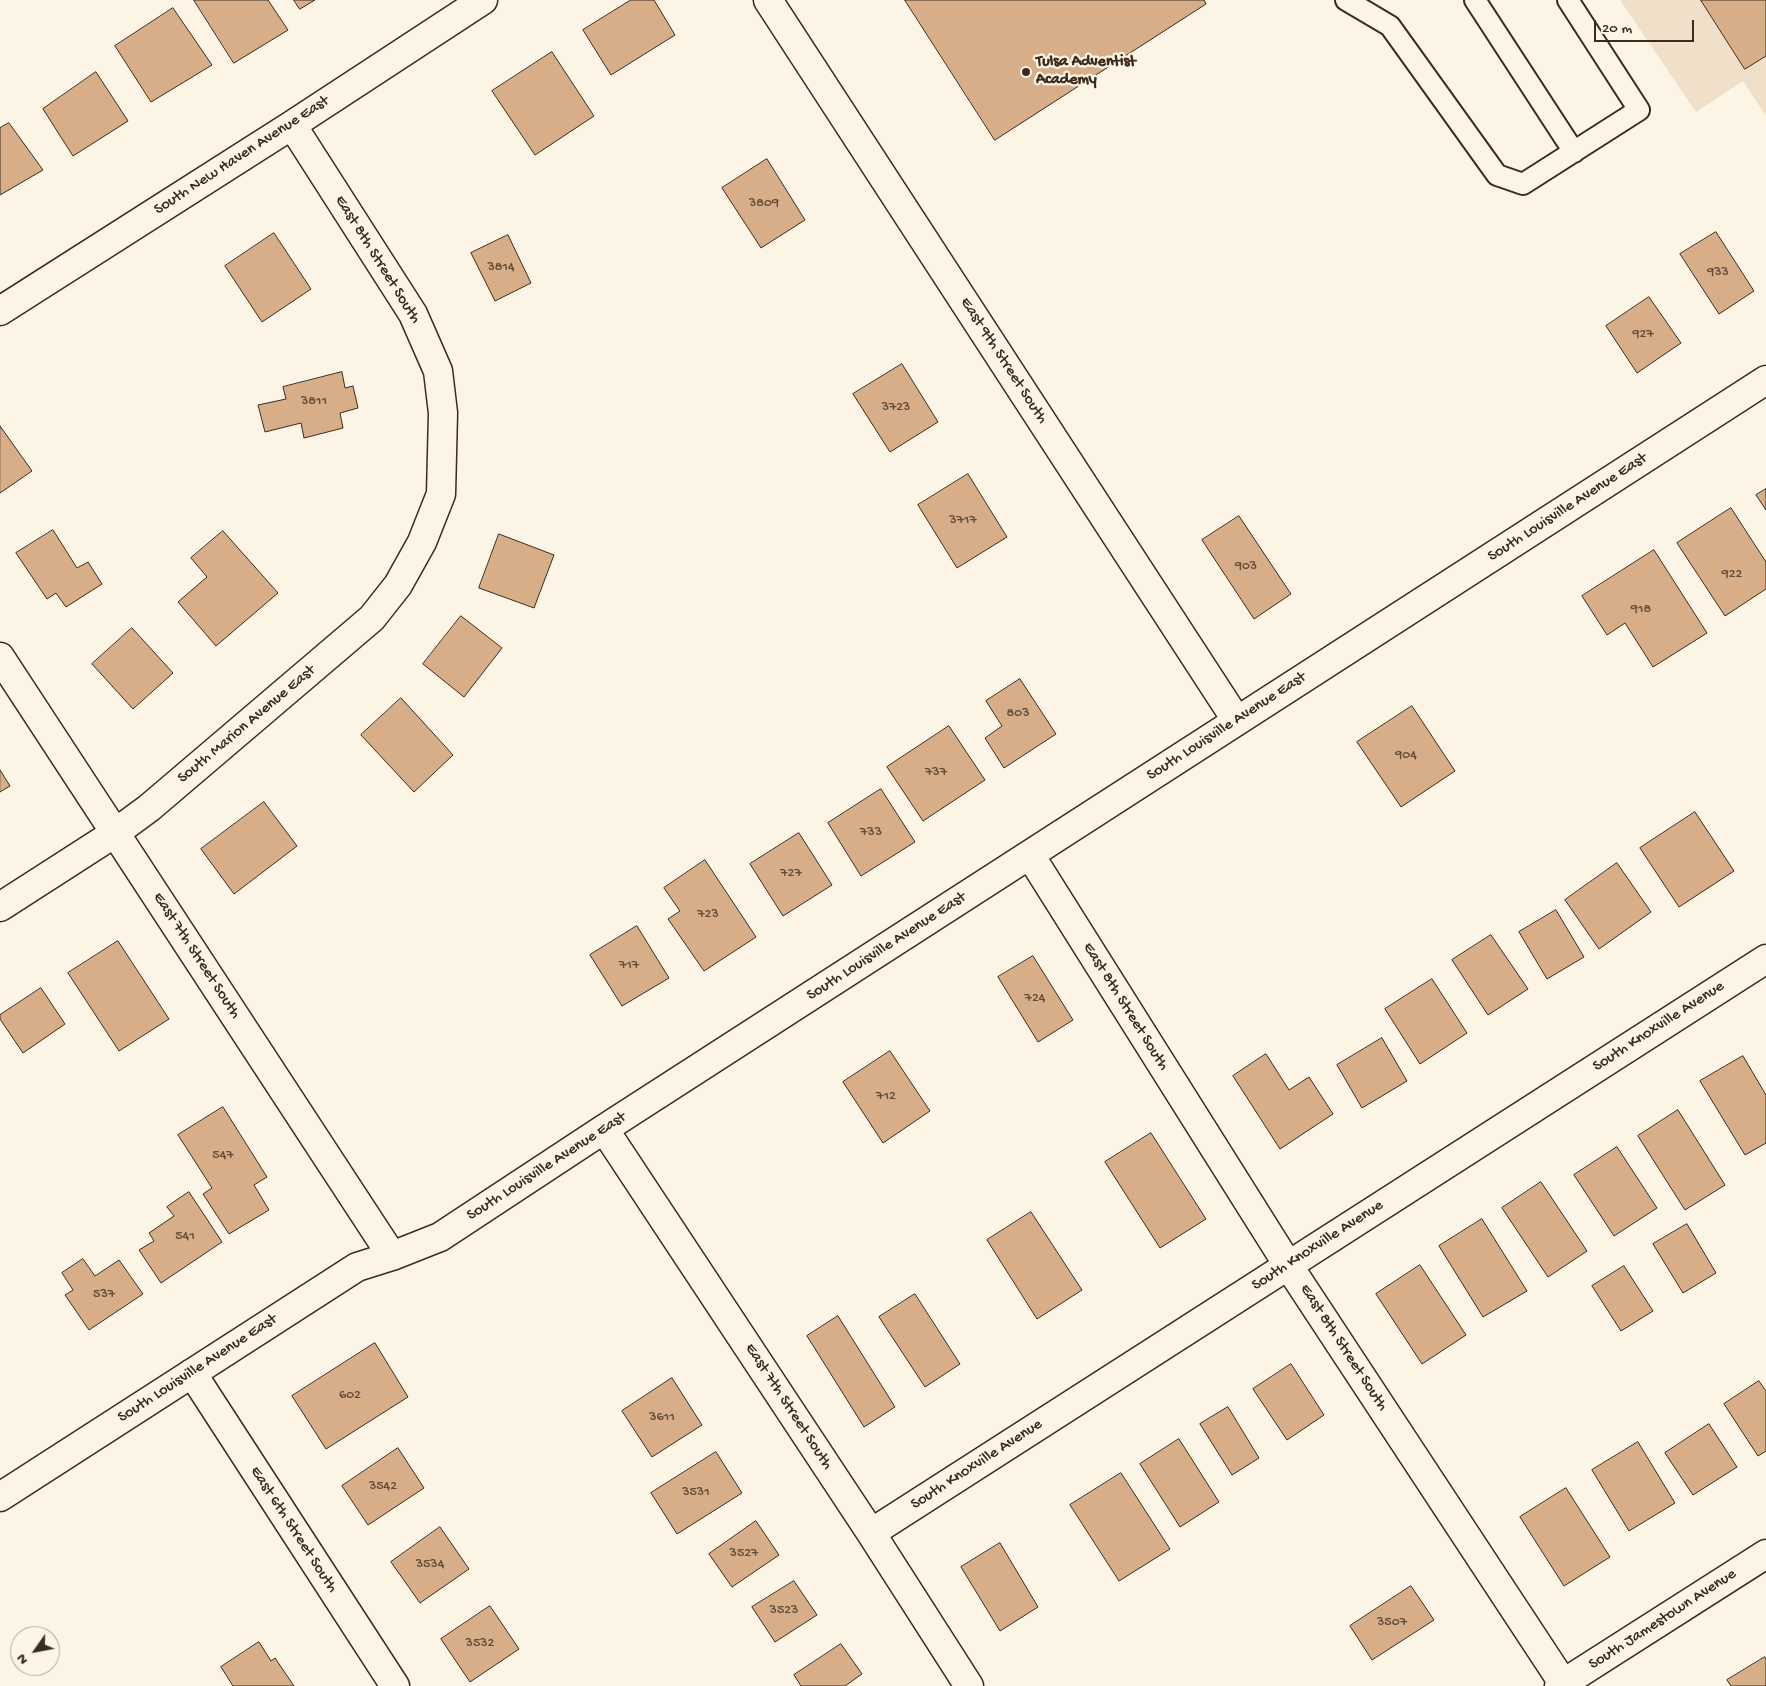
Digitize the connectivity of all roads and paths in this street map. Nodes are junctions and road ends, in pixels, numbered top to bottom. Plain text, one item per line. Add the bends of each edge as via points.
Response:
1 (483, 0) edge
2 (768, 0) edge
3 (1346, 0) edge
4 (1475, 0) edge
5 (1568, 0) edge
6 (292, 125) junction
7 (1574, 152) junction
8 (0, 311) edge
9 (1766, 380) edge
10 (441, 494) joint
11 (0, 657) edge
12 (1237, 721) junction
13 (115, 833) junction
14 (1030, 855) junction
15 (0, 907) edge
16 (1766, 959) edge
17 (604, 1129) junction
18 (392, 1256) junction
19 (1288, 1265) junction
20 (192, 1373) junction
21 (0, 1497) edge
22 (871, 1533) junction
23 (1766, 1554) edge
24 (1563, 1685) edge
25 (395, 1686) edge
26 (969, 1686) edge

1 - 6 street, South New Haven Avenue East
2 - 12 street, East 9th Street South
3 - 7 lane via 1390,26 1497,175 1523,184
4 - 7 lane
5 - 7 lane via 1639,110
6 - 8 street, South New Haven Avenue East
6 - 10 street, East 8th Street South via 413,314 438,371 443,413
9 - 12 street, South Louisville Avenue East
10 - 13 street, South Marion Avenue East via 422,542 398,585 372,618 149,808
11 - 13 street, East 7th Street South
12 - 14 street, South Louisville Avenue East
13 - 15 street, South Marion Avenue East
13 - 18 street, East 7th Street South
14 - 17 street, South Louisville Avenue East
14 - 19 street, East 8th Street South
16 - 19 street, South Knoxville Avenue
17 - 18 street, South Louisville Avenue East via 440,1237
17 - 22 street, East 7th Street South
18 - 20 street, South Louisville Avenue East via 357,1266
19 - 22 street, South Knoxville Avenue
19 - 24 street, East 8th Street South
20 - 21 street, South Louisville Avenue East
20 - 25 street, East 6th Street South
22 - 26 street, East 7th Street South
23 - 24 street, South Jamestown Avenue

